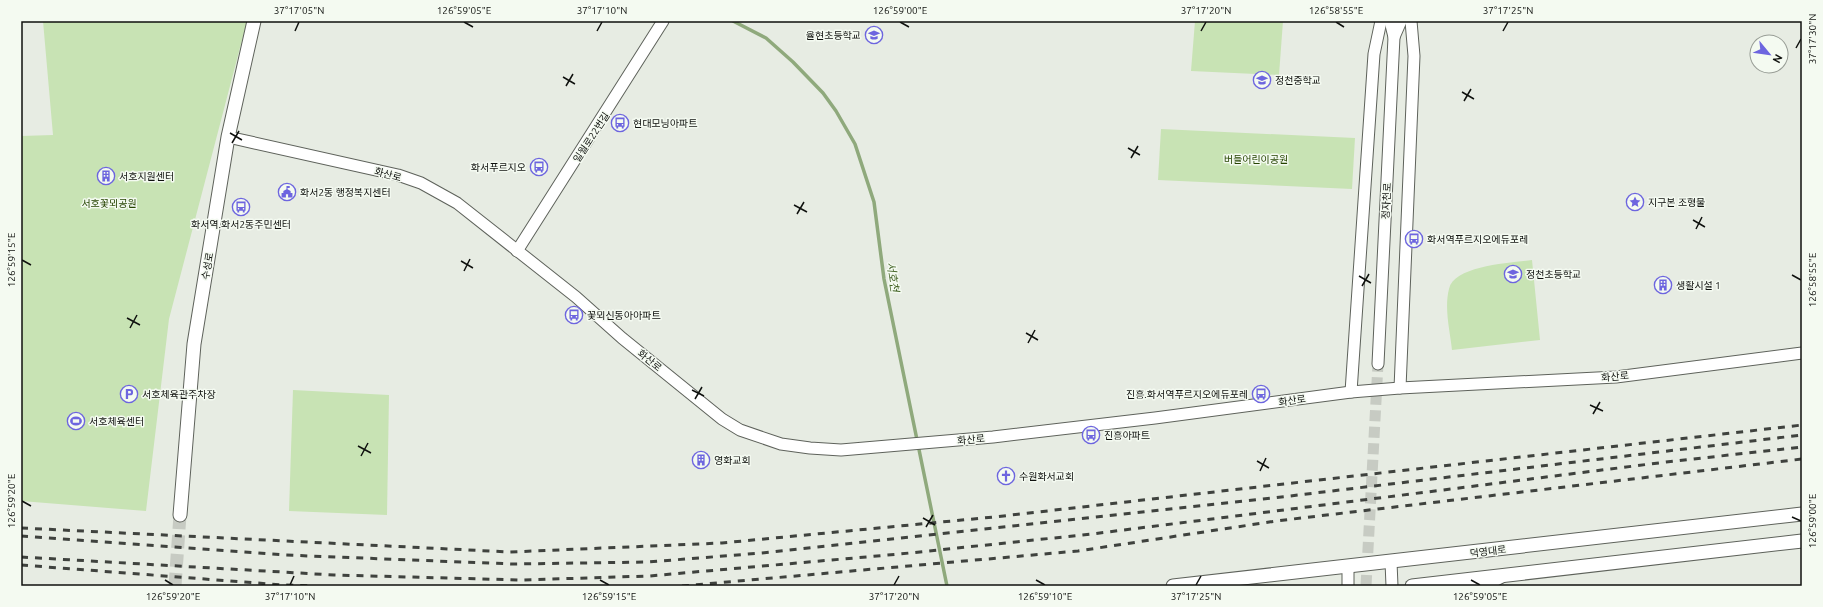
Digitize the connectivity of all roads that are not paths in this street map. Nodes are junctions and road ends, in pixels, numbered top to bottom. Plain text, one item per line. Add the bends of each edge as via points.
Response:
1 (254, 21) edge
2 (663, 21) edge
3 (1381, 21) edge
4 (1390, 21) edge
5 (1402, 21) edge
6 (1411, 21) edge
7 (1394, 37) junction
8 (228, 137) junction
9 (517, 251) junction
10 (1802, 353) edge
11 (1378, 364) tunnel mouth
12 (1400, 388) junction
13 (1351, 392) junction
14 (1802, 514) edge
15 (180, 515) tunnel mouth
16 (1802, 541) edge
17 (1391, 562) junction
18 (1348, 566) junction
19 (1509, 574) junction
20 (1173, 586) edge
21 (1348, 586) edge
22 (1392, 586) edge
23 (1412, 586) edge
24 (1485, 586) edge

1 - 8 main road, 수성로
2 - 9 street, 일월로22번길
3 - 13 street via 1374,54
4 - 7 street, 정자천로
5 - 7 street, 정자천로
6 - 12 street via 1414,56
7 - 11 street, 정자천로
8 - 9 street, 화산로 via 398,175 421,183 457,203
8 - 15 main road, 수성로 via 194,344
9 - 13 street, 화산로 via 722,419 740,430 781,444 841,450 979,438
10 - 12 street, 화산로 via 1616,377
12 - 13 street, 화산로
14 - 17 main road, 덕영대로
16 - 19 main road
17 - 18 main road, 덕영대로
17 - 22 street
18 - 20 main road, 덕영대로
18 - 21 street
19 - 23 main road
19 - 24 street

